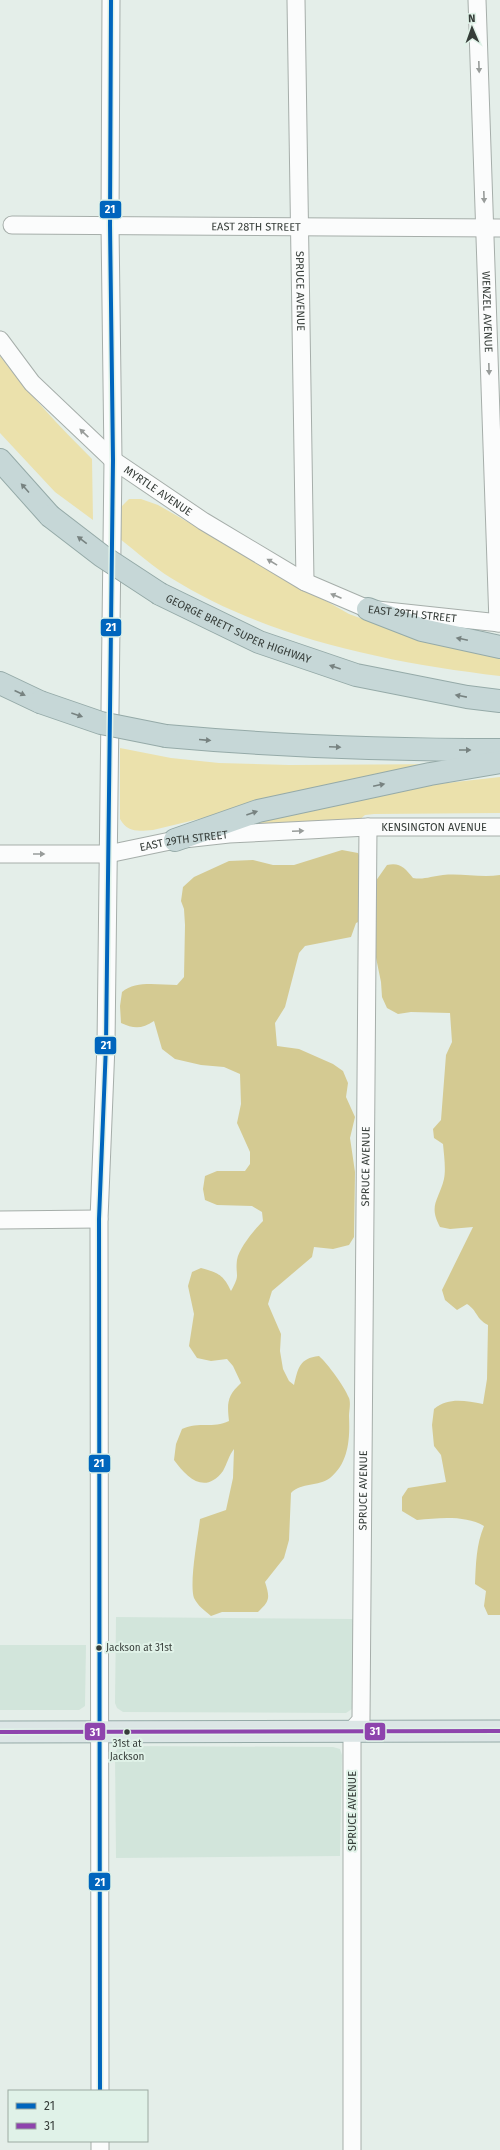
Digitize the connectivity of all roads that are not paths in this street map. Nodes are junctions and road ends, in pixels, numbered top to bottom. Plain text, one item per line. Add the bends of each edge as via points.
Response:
1 (111, 0) edge
2 (296, 0) edge
3 (477, 0) edge
4 (12, 225) dead end
5 (110, 225) junction
6 (299, 225) junction
7 (492, 228) edge
8 (0, 340) edge
9 (0, 460) edge
10 (113, 460) junction
11 (305, 582) junction
12 (368, 609) junction
13 (499, 623) edge
14 (500, 647) edge
15 (0, 684) edge
16 (500, 701) edge
17 (500, 750) edge
18 (500, 762) edge
19 (368, 827) junction
20 (500, 827) edge
21 (175, 840) junction
22 (0, 854) edge
23 (108, 854) junction
24 (99, 1219) junction
25 (0, 1220) edge
26 (352, 1730) junction
27 (500, 1731) edge
28 (0, 1732) edge
29 (99, 1733) junction
30 (100, 2090) edge
31 (352, 2150) edge

1 - 5 street
2 - 6 street, SPRUCE AVENUE
3 -> 7 street, WENZEL AVENUE
4 - 5 street, EAST 28TH STREET
5 - 6 street, EAST 28TH STREET
5 - 10 street
6 - 7 street, EAST 28TH STREET
6 - 11 street, SPRUCE AVENUE
7 -> 13 street, WENZEL AVENUE
10 -> 8 street, MYRTLE AVENUE via 32,383
16 -> 9 highway, GEORGE BRETT SUPER HIGHWAY, bridge via 466,697 356,675 259,642 160,594 102,556 50,516
11 -> 10 street, MYRTLE AVENUE via 203,521
10 - 23 street
12 -> 11 street, EAST 29TH STREET
12 - 13 street, EAST 29TH STREET
14 -> 12 highway via 422,630
15 -> 17 highway, bridge via 40,702 101,723 166,736 254,744
21 -> 18 highway via 258,811 430,774
19 - 20 street, KENSINGTON AVENUE
21 -> 19 street, EAST 29TH STREET via 228,834
19 - 26 street, SPRUCE AVENUE via 361,1720
21 - 23 street, EAST 29TH STREET
22 -> 23 street, EAST 29TH STREET
23 - 24 street via 106,1037
24 - 25 street
24 - 29 street
26 - 27 main road
26 - 29 main road
26 - 31 street, SPRUCE AVENUE
28 - 29 main road
29 - 30 street

